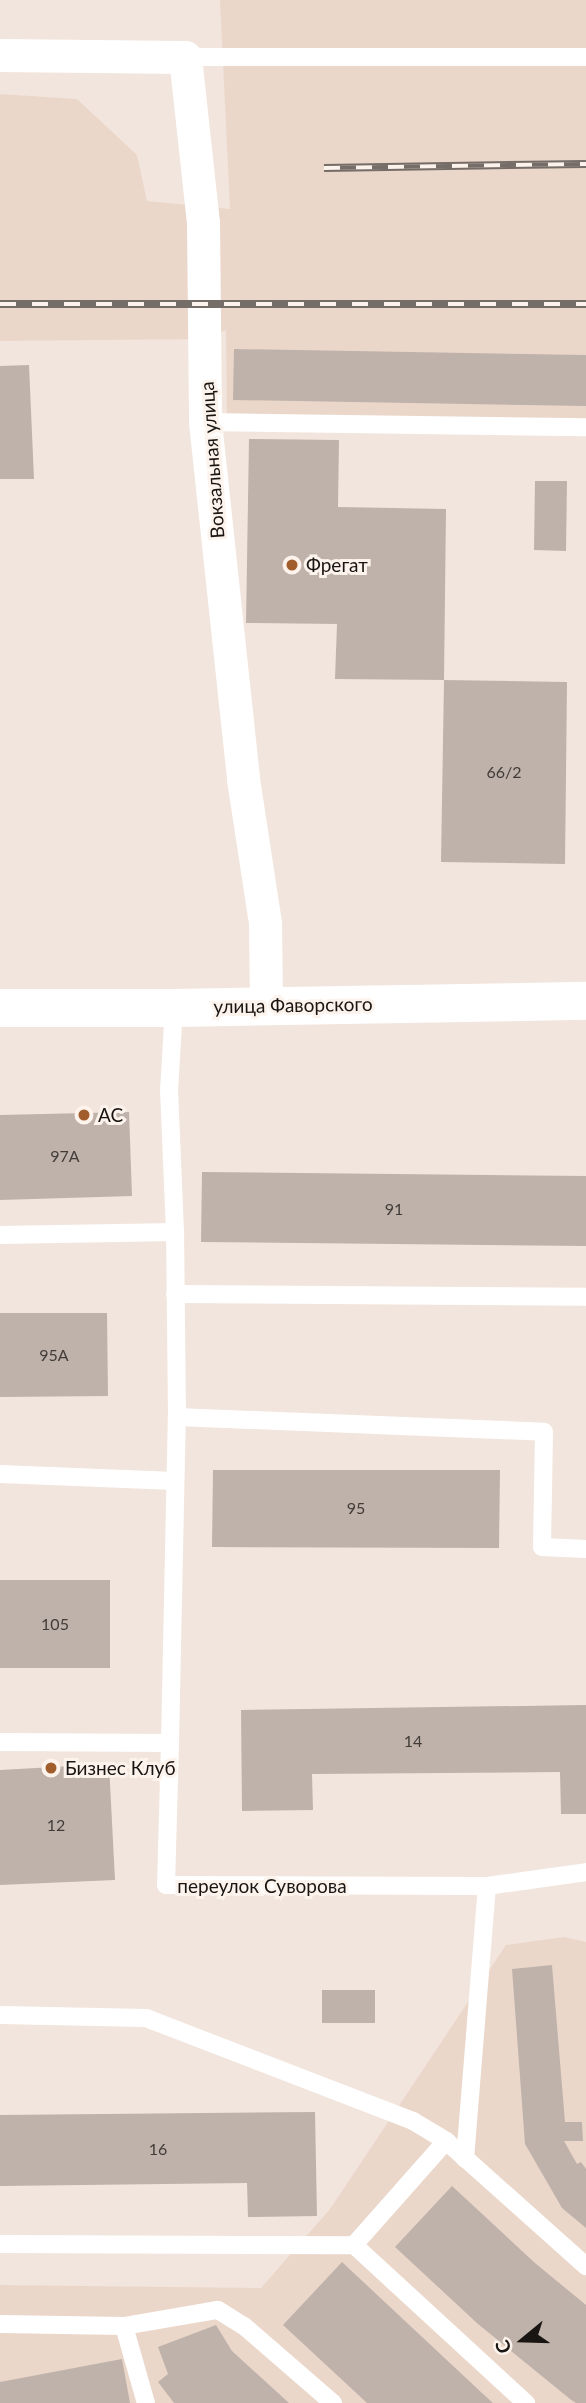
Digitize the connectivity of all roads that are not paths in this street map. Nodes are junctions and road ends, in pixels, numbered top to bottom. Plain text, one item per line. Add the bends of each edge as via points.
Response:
1 (0, 55) edge
2 (185, 57) junction
3 (586, 57) edge
4 (205, 422) junction
5 (586, 427) edge
6 (586, 1001) edge
7 (266, 1005) junction
8 (0, 1008) edge
9 (174, 1008) junction
10 (175, 1232) junction
11 (0, 1236) edge
12 (175, 1294) junction
13 (586, 1297) edge
14 (177, 1417) junction
15 (0, 1474) edge
16 (175, 1481) junction
17 (586, 1549) edge
18 (0, 1742) edge
19 (170, 1743) junction
20 (586, 1872) edge
21 (487, 1886) junction
22 (0, 2015) edge
23 (446, 2141) junction
24 (465, 2159) junction
25 (0, 2244) edge
26 (354, 2245) junction
27 (586, 2266) edge
28 (0, 2324) edge
29 (124, 2326) junction
30 (146, 2403) edge
31 (333, 2403) edge
32 (526, 2403) edge

1 - 2 street
2 - 3 lane
2 - 4 street, Вокзальная улица via 203,223
4 - 5 lane
4 - 7 street, Вокзальная улица via 243,779 265,922
6 - 7 street, улица Фаворского
7 - 9 street, улица Фаворского
8 - 9 street, улица Фаворского
9 - 10 lane via 169,1091
10 - 11 lane
10 - 12 lane
12 - 13 lane
12 - 14 lane
14 - 16 lane
14 - 17 lane via 544,1432 542,1547
15 - 16 lane
16 - 19 lane
18 - 19 lane
19 - 21 lane, переулок Суворова via 166,1885
20 - 21 lane, переулок Суворова
21 - 24 lane
22 - 23 lane via 146,2018 412,2121
23 - 24 lane
23 - 26 lane
24 - 27 lane
25 - 26 lane
26 - 32 lane
28 - 29 lane
29 - 30 lane
29 - 31 lane via 219,2310

